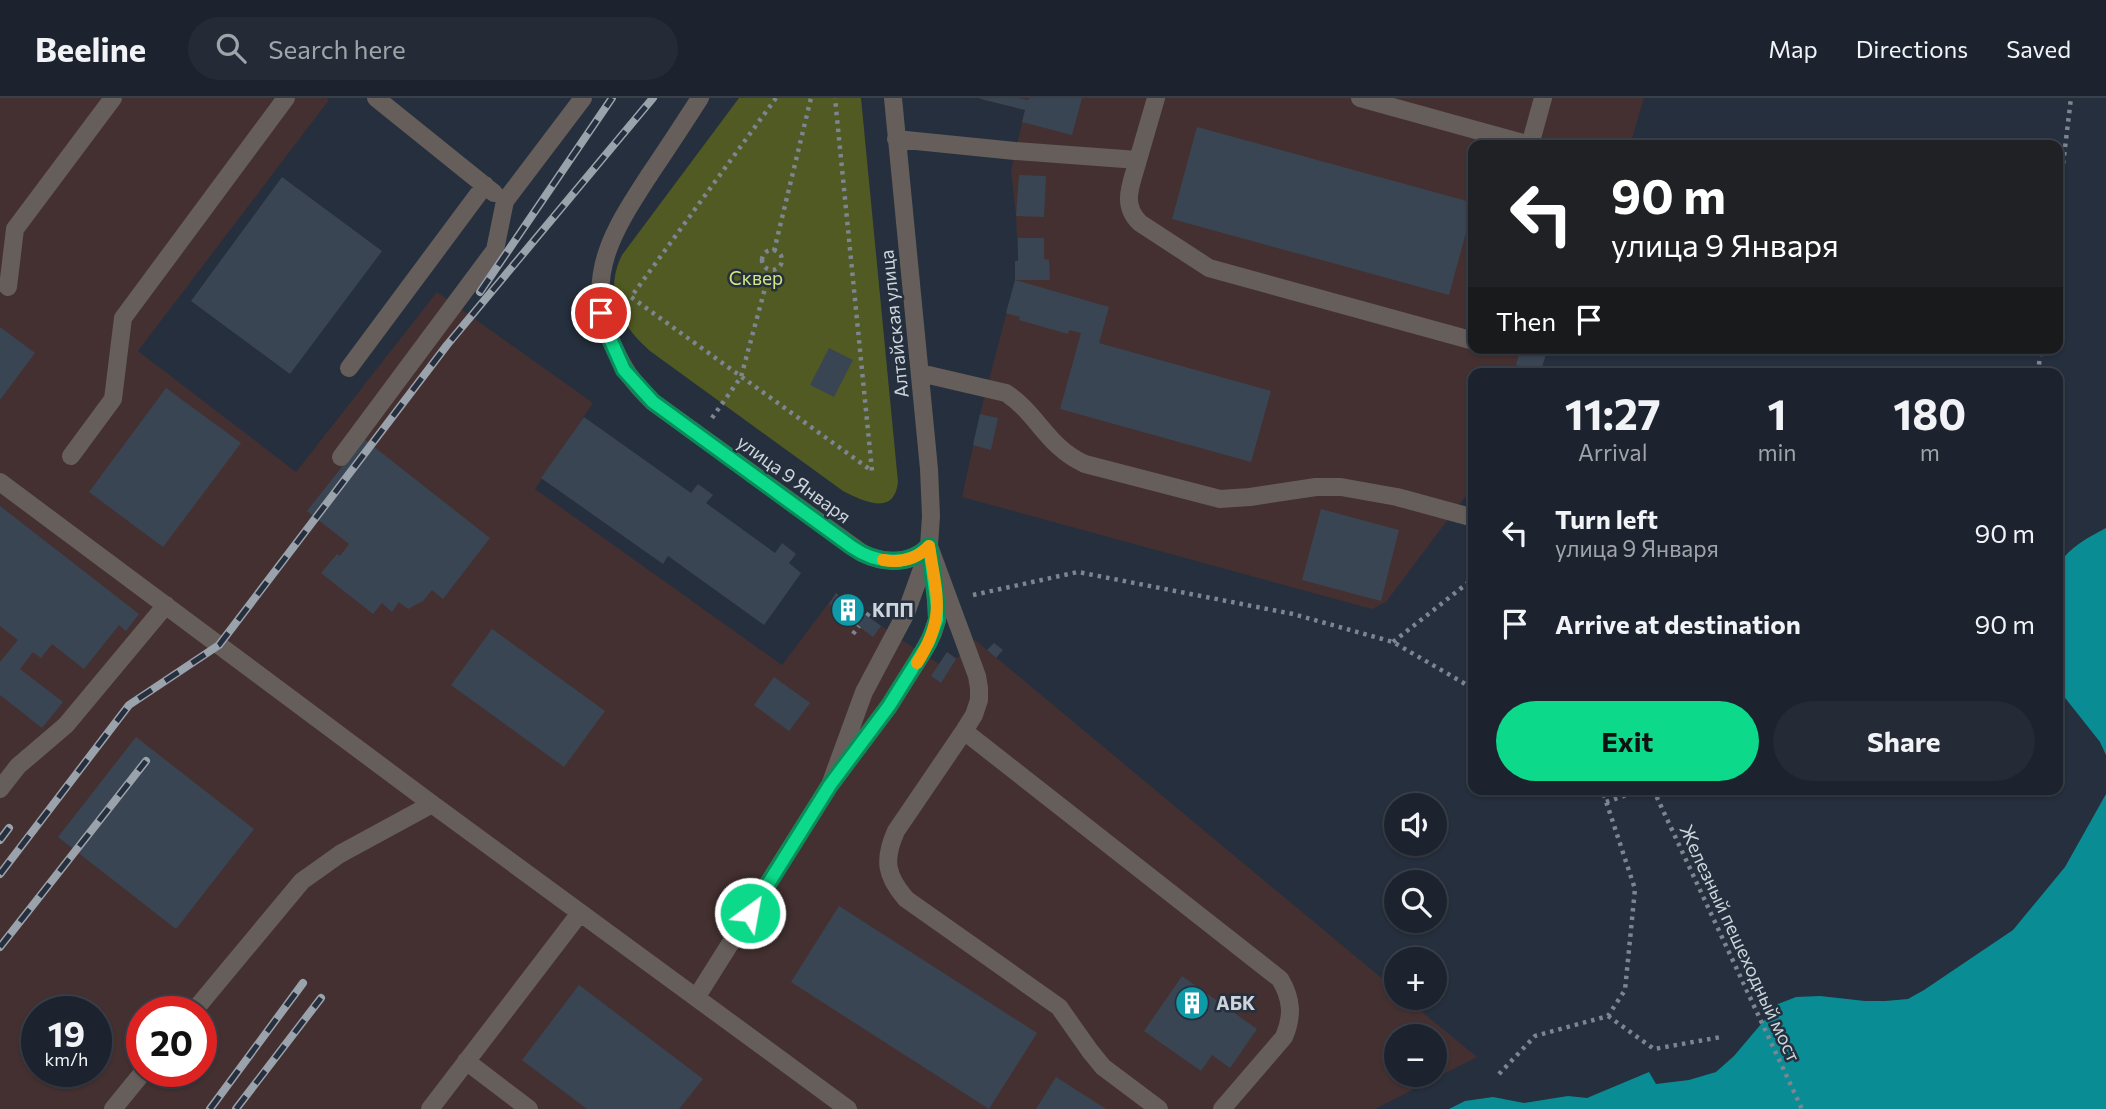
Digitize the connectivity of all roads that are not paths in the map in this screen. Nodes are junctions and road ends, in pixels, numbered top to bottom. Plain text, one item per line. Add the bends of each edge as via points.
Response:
1 (113, 98) edge
2 (286, 98) edge
3 (376, 98) edge
4 (583, 98) edge
5 (700, 98) edge
6 (892, 98) edge
7 (1156, 98) edge
8 (1360, 98) edge
9 (1543, 98) edge
10 (896, 139) junction
11 (1512, 140) edge
12 (1531, 140) edge
13 (1139, 160) junction
14 (485, 185) junction
15 (505, 201) junction
16 (8, 288) dead end
17 (1468, 339) edge
18 (349, 368) dead end
19 (920, 373) junction
20 (71, 456) dead end
21 (341, 457) dead end
22 (0, 482) edge
23 (1468, 516) edge
24 (929, 546) junction
25 (166, 606) junction
26 (964, 732) junction
27 (830, 785) junction
28 (0, 789) edge
29 (432, 804) junction
30 (580, 913) junction
31 (206, 996) edge
32 (695, 999) junction
33 (467, 1061) junction
34 (131, 1087) edge
35 (828, 1103) edge
36 (113, 1109) edge
37 (430, 1109) edge
38 (529, 1109) edge
39 (848, 1109) edge
40 (1159, 1109) edge
41 (1222, 1109) edge

1 - 16 street via 15,229
2 - 20 street via 122,318 113,399
3 - 14 street
4 - 15 street
5 - 24 street, улица 9 Января via 620,220 606,257 601,313 624,370 653,402 862,553 880,560 901,560 917,556
6 - 10 street, Алтайская улица
7 - 13 street
8 - 11 street
9 - 12 street
10 - 13 street
10 - 19 street, Алтайская улица
13 - 17 street via 1129,193 1132,215 1209,268
14 - 15 street
14 - 18 street
15 - 21 street via 495,250
19 - 23 street via 1006,394 1071,458 1192,493 1231,499 1341,487 1397,496
19 - 24 street, Алтайская улица via 930,495
22 - 25 street
24 - 26 street via 977,676 979,700
24 - 27 street via 906,613 863,692
24 - 27 street via 937,607 933,632 889,706
25 - 28 street via 66,725 18,766
25 - 29 street
26 - 40 street via 889,845 889,873 896,887 906,900 1059,1007 1103,1067
26 - 41 street via 1280,979 1288,992 1290,1024
27 - 32 street
29 - 30 street
29 - 31 street via 340,853 302,880
30 - 32 street
30 - 33 street
32 - 35 street
33 - 37 street
33 - 38 street
34 - 36 street
35 - 39 street

